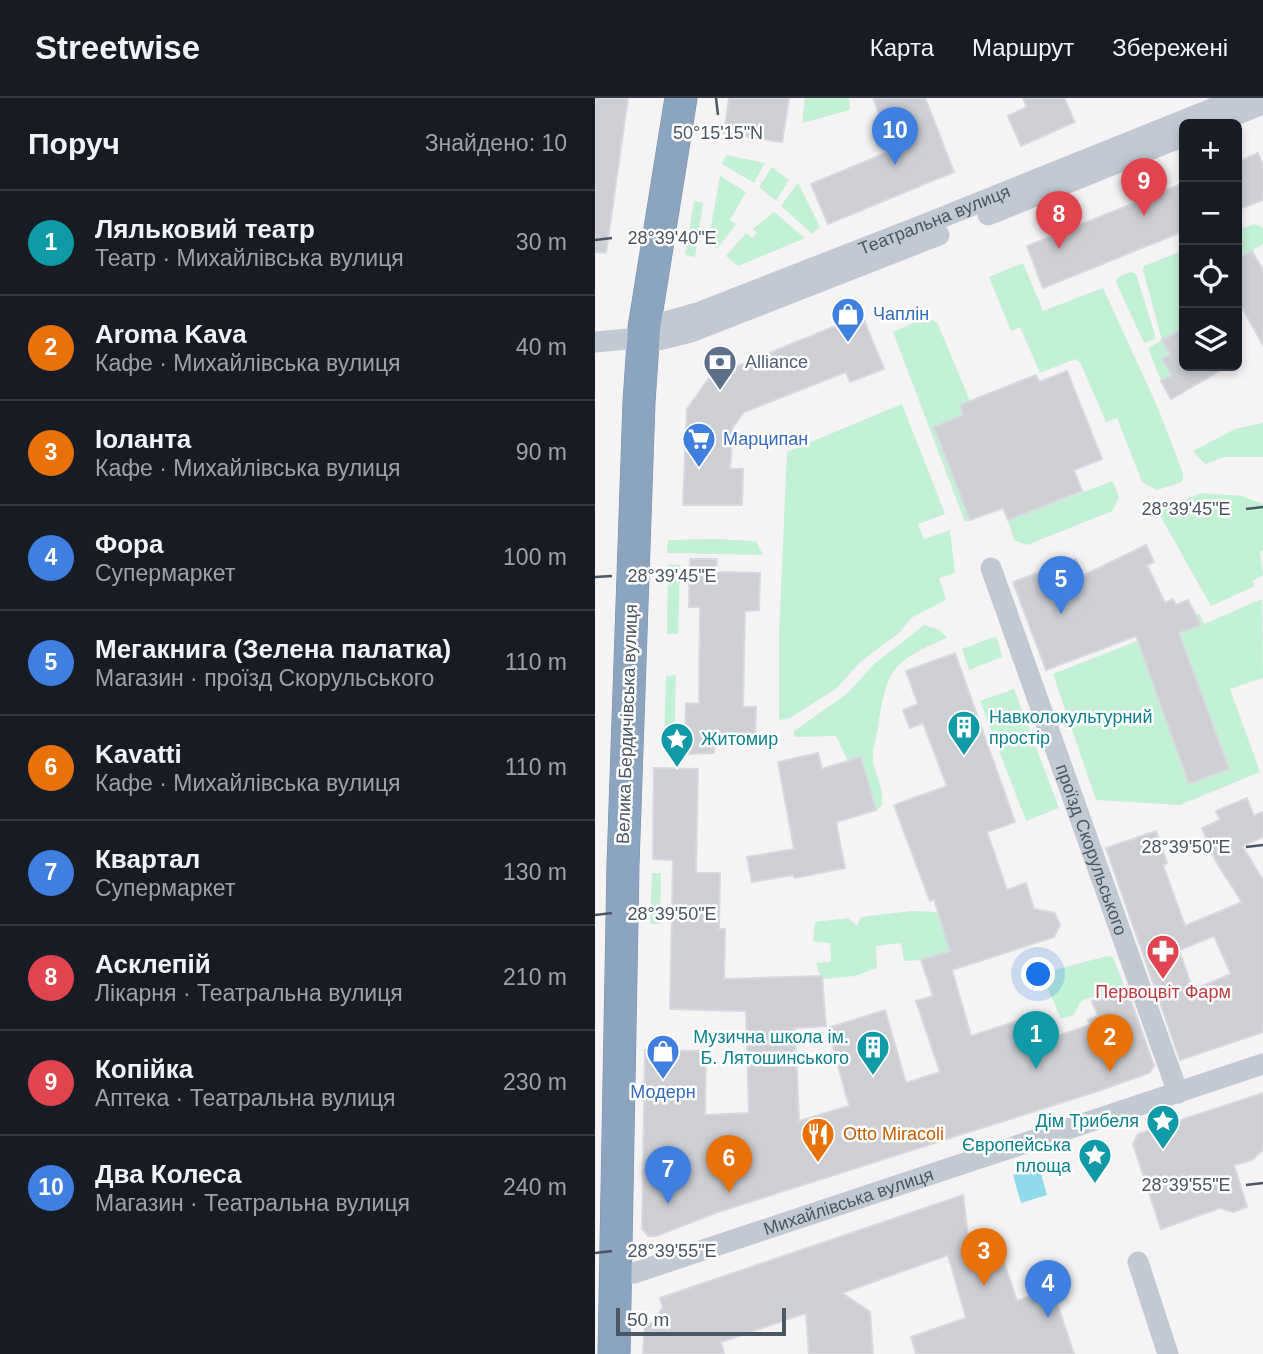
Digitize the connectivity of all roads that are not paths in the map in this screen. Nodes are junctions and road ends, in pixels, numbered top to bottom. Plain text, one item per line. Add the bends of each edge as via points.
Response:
1 (664, 98) edge
2 (681, 98) edge
3 (1239, 98) edge
4 (1263, 104) edge
5 (1226, 119) edge
6 (1179, 138) edge
7 (638, 337) junction
8 (595, 342) edge
9 (991, 568) dead end
10 (1263, 1064) edge
11 (1178, 1093) junction
12 (1138, 1262) dead end
13 (634, 1273) dead end
14 (599, 1354) edge
15 (614, 1354) edge
16 (1168, 1354) edge

1 - 7 highway, Велика Бердичівська вулиця
2 - 7 highway, Велика Бердичівська вулиця
3 - 7 street, Театральна вулиця
4 - 5 street
6 - 7 street, Театральна вулиця via 702,328
7 - 8 street, Театральна вулиця
7 - 14 highway, Велика Бердичівська вулиця
7 - 15 highway, Велика Бердичівська вулиця
9 - 11 street, проїзд Скорульського
10 - 11 street, Михайлівська вулиця
11 - 13 street, Михайлівська вулиця
12 - 16 street

